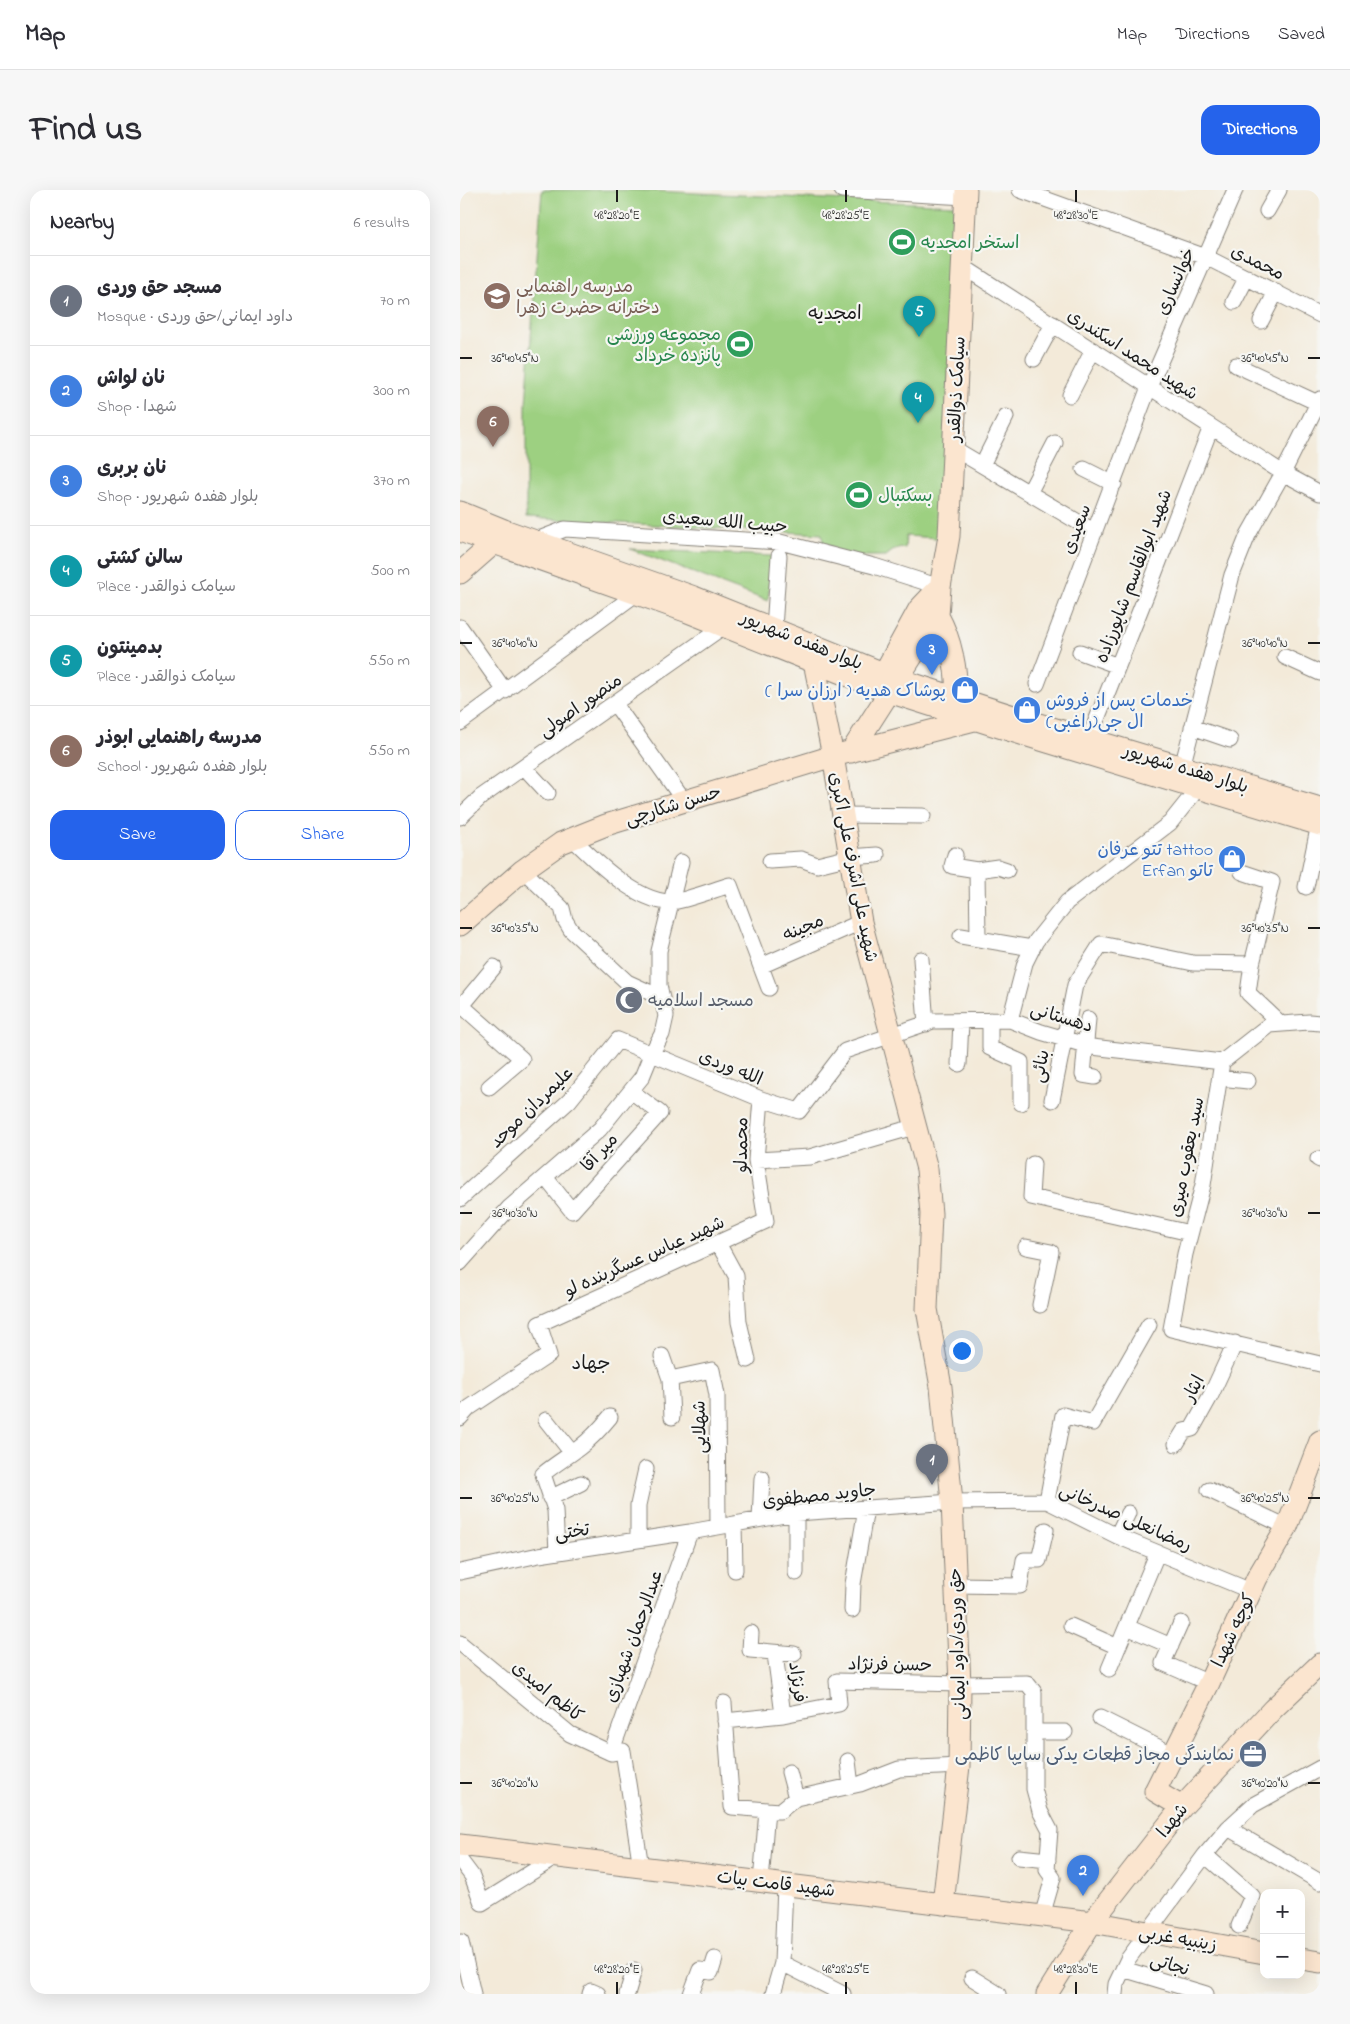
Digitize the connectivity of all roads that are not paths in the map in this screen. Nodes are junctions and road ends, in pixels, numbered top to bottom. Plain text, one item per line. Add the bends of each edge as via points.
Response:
1 (842, 190) edge
2 (1235, 190) edge
3 (1279, 190) edge
4 (1027, 191) edge
5 (966, 193) edge
6 (1267, 211) dead end
7 (1206, 256) junction
8 (962, 266) junction
9 (1247, 277) junction
10 (1276, 292) junction
11 (1234, 302) dead end
12 (1320, 315) edge
13 (1260, 321) dead end
14 (1053, 324) junction
15 (1093, 350) junction
16 (1034, 359) dead end
17 (1236, 366) dead end
18 (1149, 387) junction
19 (1070, 395) dead end
20 (1319, 402) edge
21 (1006, 417) dead end
22 (1211, 427) junction
23 (1055, 443) dead end
24 (954, 448) junction
25 (982, 465) junction
26 (1084, 469) dead end
27 (1283, 473) junction
28 (1114, 484) junction
29 (1029, 493) junction
30 (1320, 493) edge
31 (460, 512) edge
32 (460, 531) edge
33 (1095, 532) junction
34 (534, 541) junction
35 (494, 544) junction
36 (779, 556) dead end
37 (460, 573) edge
38 (940, 587) junction
39 (636, 594) junction
40 (938, 616) junction
41 (724, 626) junction
42 (460, 627) edge
43 (774, 628) junction
44 (1080, 652) dead end
45 (1285, 657) dead end
46 (814, 662) junction
47 (1118, 666) junction
48 (1320, 673) edge
49 (887, 683) junction
50 (1037, 684) dead end
51 (505, 691) junction
52 (956, 698) junction
53 (615, 704) junction
54 (974, 720) junction
55 (460, 723) edge
56 (1192, 727) junction
57 (1089, 739) junction
58 (1230, 740) dead end
59 (842, 754) junction
60 (524, 767) junction
61 (1182, 767) junction
62 (1198, 788) junction
63 (548, 793) dead end
64 (684, 801) junction
65 (461, 815) edge
66 (843, 815) junction
67 (923, 816) dead end
68 (1320, 819) edge
69 (572, 838) junction
70 (877, 855) dead end
71 (955, 855) dead end
72 (850, 857) junction
73 (770, 860) dead end
74 (681, 862) dead end
75 (523, 870) junction
76 (977, 870) junction
77 (1007, 870) dead end
78 (1242, 872) dead end
79 (1306, 887) dead end
80 (671, 902) junction
81 (861, 922) junction
82 (460, 925) edge
83 (961, 936) dead end
84 (978, 939) junction
85 (1032, 948) junction
86 (921, 959) dead end
87 (1252, 964) junction
88 (761, 966) junction
89 (494, 967) dead end
90 (769, 988) dead end
91 (662, 998) junction
92 (461, 1006) edge
93 (1088, 1019) dead end
94 (990, 1020) junction
95 (1010, 1020) junction
96 (961, 1021) junction
97 (1320, 1023) edge
98 (926, 1024) junction
99 (1281, 1024) junction
100 (893, 1036) junction
101 (1064, 1039) junction
102 (1085, 1045) junction
103 (651, 1055) junction
104 (1222, 1062) junction
105 (959, 1064) dead end
106 (1095, 1077) dead end
107 (1220, 1078) junction
108 (1248, 1081) dead end
109 (488, 1087) dead end
110 (631, 1090) junction
111 (761, 1099) junction
112 (1052, 1100) dead end
113 (1021, 1104) dead end
114 (799, 1111) joint
115 (917, 1126) junction
116 (756, 1160) junction
117 (1033, 1164) dead end
118 (545, 1177) junction
119 (460, 1199) edge
120 (766, 1222) joint
121 (1190, 1233) junction
122 (718, 1243) junction
123 (1026, 1247) dead end
124 (460, 1264) edge
125 (1040, 1304) dead end
126 (1149, 1326) dead end
127 (1235, 1343) junction
128 (662, 1356) dead end
129 (748, 1360) dead end
130 (1320, 1364) edge
131 (670, 1379) junction
132 (610, 1417) dead end
133 (672, 1417) dead end
134 (460, 1418) edge
135 (546, 1420) dead end
136 (1320, 1441) edge
137 (1176, 1444) dead end
138 (572, 1453) junction
139 (646, 1469) dead end
140 (762, 1478) dead end
141 (581, 1483) dead end
142 (1209, 1490) dead end
143 (550, 1498) junction
144 (1047, 1501) junction
145 (952, 1502) junction
146 (866, 1509) junction
147 (796, 1513) junction
148 (1128, 1513) dead end
149 (760, 1519) junction
150 (734, 1524) junction
151 (1287, 1526) junction
152 (718, 1527) junction
153 (1046, 1530) dead end
154 (690, 1532) junction
155 (1116, 1536) junction
156 (638, 1540) junction
157 (557, 1552) junction
158 (1156, 1554) junction
159 (736, 1570) dead end
160 (460, 1572) edge
161 (796, 1573) dead end
162 (956, 1585) junction
163 (1251, 1591) junction
164 (852, 1610) dead end
165 (1181, 1622) dead end
166 (1072, 1626) dead end
167 (1127, 1627) junction
168 (751, 1633) dead end
169 (460, 1643) edge
170 (1171, 1646) junction
171 (1118, 1647) junction
172 (775, 1654) junction
173 (794, 1654) dead end
174 (1320, 1664) edge
175 (1109, 1669) dead end
176 (1209, 1683) junction
177 (960, 1684) junction
178 (724, 1703) dead end
179 (783, 1715) junction
180 (1100, 1718) dead end
181 (725, 1721) junction
182 (1034, 1732) junction
183 (1065, 1732) dead end
184 (611, 1753) junction
185 (1174, 1755) junction
186 (848, 1762) dead end
187 (959, 1766) junction
188 (1320, 1768) edge
189 (789, 1772) dead end
190 (851, 1786) junction
191 (796, 1798) junction
192 (1182, 1807) junction
193 (767, 1810) junction
194 (1228, 1828) junction
195 (460, 1845) edge
196 (1206, 1855) junction
197 (556, 1857) junction
198 (1019, 1858) dead end
199 (460, 1860) edge
200 (1048, 1860) junction
201 (641, 1867) junction
202 (1318, 1877) edge
203 (761, 1882) junction
204 (785, 1885) junction
205 (942, 1904) junction
206 (1042, 1916) junction
207 (1092, 1922) junction
208 (1239, 1926) dead end
209 (1148, 1932) junction
210 (461, 1942) dead end
211 (1260, 1952) edge
212 (715, 1960) dead end
213 (1305, 1960) edge
214 (1320, 1962) edge
215 (782, 1963) junction
216 (1123, 1969) junction
217 (634, 1970) dead end
218 (972, 1978) dead end
219 (473, 1994) edge
220 (590, 1994) edge
221 (598, 1994) edge
222 (627, 1994) edge
223 (691, 1994) edge
224 (773, 1994) edge
225 (843, 1994) edge
226 (998, 1994) edge
227 (1047, 1994) edge
228 (1115, 1994) edge
229 (1206, 1994) edge

1 - 5 street
2 - 7 street, خوانساری
3 - 6 street
4 - 7 street, محمدی
5 - 8 main road, سیامک ذوالقدر
7 - 9 street, محمدی
7 - 18 street, خوانساری
8 - 14 street, شهید محمد اسکندری
8 - 24 main road, سیامک ذوالقدر
9 - 10 street, محمدی
9 - 11 street
10 - 12 street, محمدی
10 - 13 street
14 - 15 street, شهید محمد اسکندری
14 - 16 street
15 - 18 street, شهید محمد اسکندری
15 - 19 street
17 - 20 street
18 - 22 street, شهید محمد اسکندری
18 - 28 street, سعیدی
20 - 27 street
21 - 25 street
22 - 27 street, شهید محمد اسکندری
22 - 47 street, شهید ابوالقاسم شاپورزاده
23 - 29 street
24 - 25 street
24 - 38 main road, سیامک ذوالقدر via 949,536
25 - 29 street
26 - 28 street
27 - 30 street, شهید محمد اسکندری
27 - 56 street via 1248,535 1232,574
28 - 33 street, سعیدی
29 - 33 street
31 - 34 main road, بلوار هفده شهریور
32 - 35 main road, بلوار هفده شهریور
33 - 50 street, سعیدی
34 - 38 street, حبیب الله سعیدی via 564,529 780,542
34 - 43 main road, بلوار هفده شهریور
35 - 37 main road
35 - 39 main road, بلوار هفده شهریور
36 - 43 street
38 - 40 main road, سیامک ذوالقدر
38 - 49 main road via 919,609
39 - 41 main road, بلوار هفده شهریور
39 - 51 street
40 - 49 main road, سیامک ذوالقدر
40 - 52 main road via 947,631 957,685
41 - 46 main road, بلوار هفده شهریور
41 - 53 street, منصور اصولی
42 - 51 street
43 - 49 main road, بلوار هفده شهریور
44 - 47 street
45 - 48 street
46 - 49 main road, بلوار هفده شهریور
46 - 59 main road, شهید علی اشرف علی اکبری
47 - 57 street, شهید ابوالقاسم شاپورزاده
49 - 52 main road, بلوار هفده شهریور
49 - 54 main road, بلوار هفده شهریور
49 - 59 main road
51 - 55 street
52 - 57 main road, بلوار هفده شهریور
53 - 60 street, منصور اصولی
53 - 64 street
54 - 59 main road, حسن شکارچی
54 - 62 main road, بلوار هفده شهریور
56 - 58 street
56 - 61 street
57 - 61 main road, بلوار هفده شهریور
59 - 64 main road, حسن شکارچی
59 - 66 main road, شهید علی اشرف علی اکبری
60 - 63 street
60 - 65 street, منصور اصولی
61 - 68 main road, بلوار هفده شهریور
62 - 68 main road, بلوار هفده شهریور
62 - 85 street via 1170,823 1068,902
64 - 69 main road, حسن شکارچی
66 - 67 street
66 - 72 main road, شهید علی اشرف علی اکبری
68 - 79 street
69 - 75 main road, حسن شکارچی
69 - 80 street via 606,871 651,899
70 - 72 street
71 - 76 street via 952,866
72 - 73 street via 817,865 801,859
72 - 81 main road, شهید علی اشرف علی اکبری
74 - 80 street
75 - 82 main road, حسن شکارچی
75 - 91 street via 562,908 564,920 571,930 627,982
76 - 77 street via 998,867
76 - 84 street
78 - 87 street via 1272,882
80 - 88 street via 730,884
80 - 91 street via 659,951
81 - 88 street, مجینه
81 - 100 main road, شهید علی اشرف علی اکبری
83 - 84 street
84 - 85 street
85 - 95 street
86 - 98 street
87 - 99 street via 1248,993
87 - 101 street, بنائی via 1193,962 1101,944 1075,985
88 - 90 street
89 - 92 street
91 - 103 street via 666,1016 662,1034
92 - 109 street via 522,1058
93 - 102 street
94 - 95 street, دهستانی
94 - 96 street, دهستانی
94 - 113 street via 990,1048 1021,1062
95 - 101 street, دهستانی
96 - 98 street, دهستانی
96 - 105 street
97 - 99 street
98 - 100 street, دهستانی
99 - 104 street via 1269,1025
100 - 114 street, دهستانی via 845,1051
100 - 115 main road, شهید علی اشرف علی اکبری
101 - 102 street, دهستانی
101 - 112 street, بنائی
102 - 104 street, دهستانی
102 - 106 street via 1083,1075
103 - 110 street via 642,1077
103 - 111 street, الله وردی
103 - 119 street, علیمردان موحد via 618,1040 569,1101
104 - 107 street, سید یعقوب میری
107 - 108 street
107 - 121 street, سید یعقوب میری via 1203,1185
110 - 118 street via 600,1129
110 - 118 street, میر آقا via 660,1113 572,1211
111 - 114 street, الله وردی
111 - 116 street, محمدلو
115 - 116 street via 810,1157
115 - 145 main road, حق وردی/داود ایمانی via 928,1168 931,1214 927,1309 940,1387
116 - 120 street, محمدلو
117 - 121 street via 1031,1197
118 - 124 street via 509,1208
120 - 122 street, شهید عباس عسگربنده لو
121 - 127 street, سید یعقوب میری via 1171,1329
122 - 129 street via 736,1276 739,1322
122 - 134 street, شهید عباس عسگربنده لو via 539,1324 549,1355 469,1408
123 - 125 street via 1051,1252
126 - 144 street via 1093,1423 1063,1414
127 - 130 street
127 - 137 street, ایثار via 1192,1429 1184,1431
128 - 131 street
131 - 133 street
131 - 152 street, شهلایی via 712,1370 717,1395
132 - 138 street via 597,1433
135 - 138 street
136 - 151 main road, کوچه شهدا
138 - 143 street via 543,1474
139 - 156 street via 638,1505
140 - 149 street
141 - 143 street
142 - 151 street
143 - 157 street via 555,1510
144 - 145 street, رمضانعلی صدرخانی
144 - 155 street, رمضانعلی صدرخانی
145 - 146 street, جاوید مصطفوی
145 - 162 main road, حق وردی/داود ایمانی
146 - 147 street, جاوید مصطفوی
146 - 164 street via 853,1584
147 - 149 street, جاوید مصطفوی
147 - 161 street
148 - 155 street
149 - 150 street, جاوید مصطفوی
150 - 152 street, جاوید مصطفوی
150 - 159 street
151 - 163 main road, کوچه شهدا
152 - 154 street, جاوید مصطفوی
153 - 162 street via 1038,1560 1024,1560 1020,1586
154 - 156 street, تختی
154 - 184 street, عبدالرحمان شهبازی
155 - 158 street, رمضانعلی صدرخانی
156 - 157 street, تختی
157 - 160 street, تختی
158 - 163 street, رمضانعلی صدرخانی
158 - 167 street
162 - 177 main road, حق وردی/داود ایمانی
163 - 176 main road, کوچه شهدا
165 - 170 street
166 - 171 street
167 - 170 street
167 - 171 street
168 - 172 street via 750,1650
169 - 184 street, کاظم امیدی via 570,1734
170 - 176 street via 1163,1663
171 - 175 street
172 - 173 street
172 - 179 street, فرنژاد
174 - 192 main road, شهدا via 1273,1709
176 - 185 main road, کوچه شهدا
177 - 179 street, حسن فرنژاد via 837,1682 839,1704
177 - 182 street via 1027,1683 1034,1692
177 - 187 main road, حق وردی/داود ایمانی
178 - 181 street
179 - 181 street, حسن فرنژاد
180 - 185 street
181 - 193 street via 732,1807
182 - 183 street
182 - 200 street via 1034,1789 1050,1830
184 - 201 street, کاظم امیدی via 623,1751
185 - 192 main road, کوچه شهدا via 1155,1791
186 - 190 street
187 - 190 street via 899,1769
187 - 205 main road, حق وردی/داود ایمانی
188 - 194 street via 1253,1805
189 - 191 street
190 - 191 street
191 - 193 street via 780,1811
192 - 207 main road, شهدا
193 - 203 street
194 - 196 street
194 - 202 street
195 - 197 main road, شهید قامت بیات
196 - 208 street via 1252,1896
196 - 209 street
197 - 199 street via 482,1903 472,1876
197 - 201 main road, شهید قامت بیات
198 - 200 street
200 - 206 street via 1047,1870 1053,1878
201 - 203 main road, شهید قامت بیات
203 - 204 main road, شهید قامت بیات
204 - 205 main road, شهید قامت بیات
204 - 215 street
205 - 206 main road, شهید قامت بیات
206 - 207 main road, شهید قامت بیات
207 - 209 main road, زینبیه غربی
207 - 227 main road, شهدا
209 - 211 main road, زینبیه غربی
209 - 216 street
210 - 219 street
212 - 223 street via 711,1972 700,1970
213 - 214 main road
215 - 224 street
215 - 225 street
216 - 228 street
216 - 229 street, نجاتی
217 - 222 street
218 - 226 street
220 - 221 street via 591,1991

